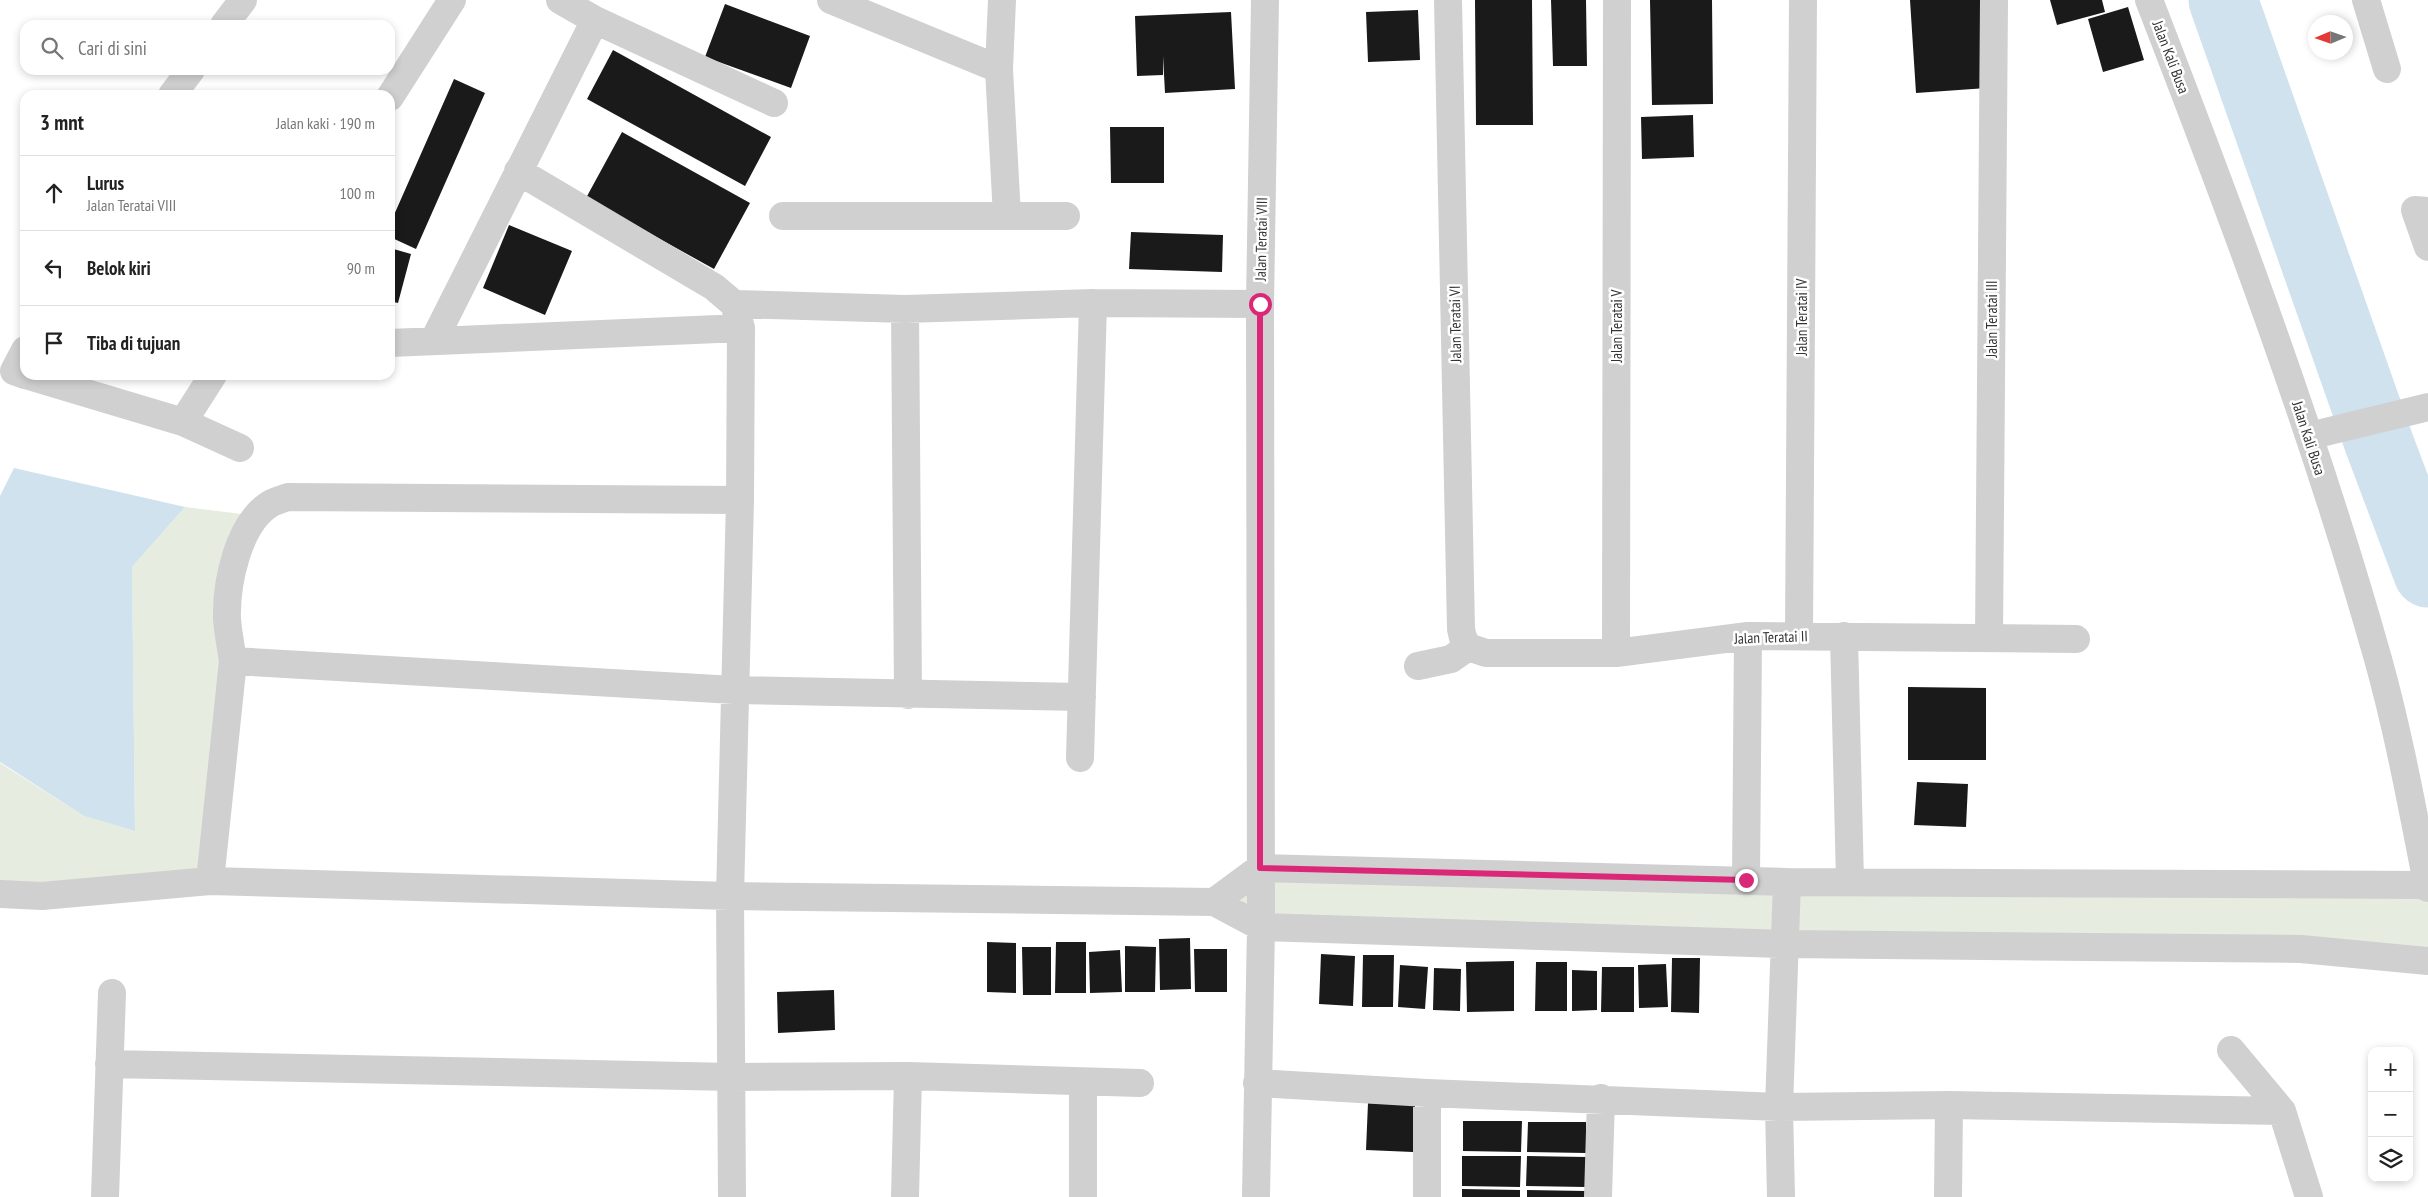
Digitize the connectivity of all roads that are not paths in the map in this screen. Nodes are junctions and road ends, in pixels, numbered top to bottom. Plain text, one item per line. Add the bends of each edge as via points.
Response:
1 (243, 0) edge
2 (452, 0) edge
3 (560, 0) edge
4 (831, 0) edge
5 (1002, 0) edge
6 (1265, 0) edge
7 (1448, 0) edge
8 (1617, 0) edge
9 (1803, 0) edge
10 (1994, 0) edge
11 (2148, 0) edge
12 (2366, 0) edge
13 (228, 20) edge
14 (594, 20) junction
15 (999, 68) junction
16 (2387, 69) dead end
17 (187, 75) edge
18 (176, 90) edge
19 (394, 90) edge
20 (774, 103) dead end
21 (518, 171) junction
22 (2428, 211) edge
23 (783, 216) dead end
24 (1007, 216) junction
25 (1066, 216) dead end
26 (2428, 247) edge
27 (1093, 303) junction
28 (1260, 304) junction
29 (905, 309) junction
30 (737, 316) junction
31 (434, 340) junction
32 (395, 343) edge
33 (20, 360) edge
34 (20, 373) edge
35 (43, 380) edge
36 (210, 380) edge
37 (2428, 408) edge
38 (183, 422) junction
39 (2309, 436) junction
40 (240, 448) dead end
41 (740, 500) junction
42 (1799, 635) junction
43 (1748, 636) junction
44 (1844, 636) junction
45 (1989, 638) junction
46 (2076, 639) dead end
47 (1468, 646) junction
48 (1616, 653) junction
49 (233, 660) junction
50 (1418, 666) dead end
51 (734, 690) junction
52 (908, 694) junction
53 (1082, 697) junction
54 (1080, 758) dead end
55 (1260, 868) junction
56 (1746, 880) junction
57 (210, 881) junction
58 (1850, 881) junction
59 (1787, 882) junction
60 (2428, 887) edge
61 (0, 894) edge
62 (730, 896) junction
63 (1214, 902) junction
64 (1261, 926) junction
65 (1784, 944) junction
66 (2428, 961) edge
67 (112, 993) dead end
68 (2231, 1050) dead end
69 (109, 1064) junction
70 (908, 1076) junction
71 (732, 1077) junction
72 (1083, 1082) junction
73 (1140, 1083) dead end
74 (1257, 1083) junction
75 (1427, 1093) junction
76 (1601, 1098) junction
77 (1949, 1105) junction
78 (1779, 1107) junction
79 (2282, 1111) junction
80 (105, 1197) edge
81 (732, 1197) edge
82 (905, 1197) edge
83 (1082, 1197) edge
84 (1256, 1197) edge
85 (1427, 1197) edge
86 (1598, 1197) edge
87 (1780, 1197) edge
88 (1948, 1197) edge
89 (2309, 1197) edge

1 - 13 street
2 - 19 street
3 - 14 street
4 - 15 street
5 - 15 street
6 - 28 street, Jalan Teratai VIII
7 - 47 street, Jalan Teratai VI via 1462,629
8 - 48 street, Jalan Teratai V
9 - 42 street, Jalan Teratai IV
10 - 45 street, Jalan Teratai III
11 - 39 street, Jalan Kali Busa via 2212,162
12 - 16 street
14 - 20 street
14 - 21 street
15 - 24 street
17 - 18 street
21 - 30 street via 714,287
21 - 31 street
22 - 26 street via 2414,210
23 - 24 street
24 - 25 street
27 - 28 street
27 - 29 street
27 - 53 street
28 - 55 street, Jalan Teratai VIII
29 - 30 street
29 - 52 street
30 - 31 street
30 - 41 street
31 - 32 street
33 - 34 street via 14,371
35 - 38 street
36 - 38 street
37 - 39 street
38 - 40 street
39 - 60 street, Jalan Kali Busa via 2378,660
41 - 49 street via 288,497 270,504 258,516 244,536 234,565 227,620
41 - 51 street
42 - 43 street, Jalan Teratai II
42 - 44 street, Jalan Teratai II
43 - 48 street, Jalan Teratai II
43 - 56 street
44 - 45 street, Jalan Teratai II
44 - 58 street
45 - 46 street, Jalan Teratai II
47 - 48 street, Jalan Teratai II via 1486,653
47 - 50 street via 1450,659
49 - 51 street
49 - 57 street
51 - 52 street
51 - 62 street
52 - 53 street
53 - 54 street
55 - 56 street
55 - 63 street
55 - 64 street, Jalan Teratai VIII
56 - 59 street
57 - 61 street via 42,896
57 - 62 street
58 - 59 street
58 - 60 street
59 - 65 street
62 - 63 street
62 - 71 street
63 - 64 street
64 - 65 street
64 - 74 street, Jalan Teratai VIII
65 - 66 street via 2301,949
65 - 78 street
67 - 69 street
68 - 79 street
69 - 71 street
69 - 80 street
70 - 71 street
70 - 72 street
70 - 82 street
71 - 81 street
72 - 73 street
72 - 83 street
74 - 75 street
74 - 84 street, Jalan Teratai VIII
75 - 76 street
75 - 85 street
76 - 78 street
76 - 86 street
77 - 78 street
77 - 79 street
77 - 88 street
78 - 87 street
79 - 89 street

